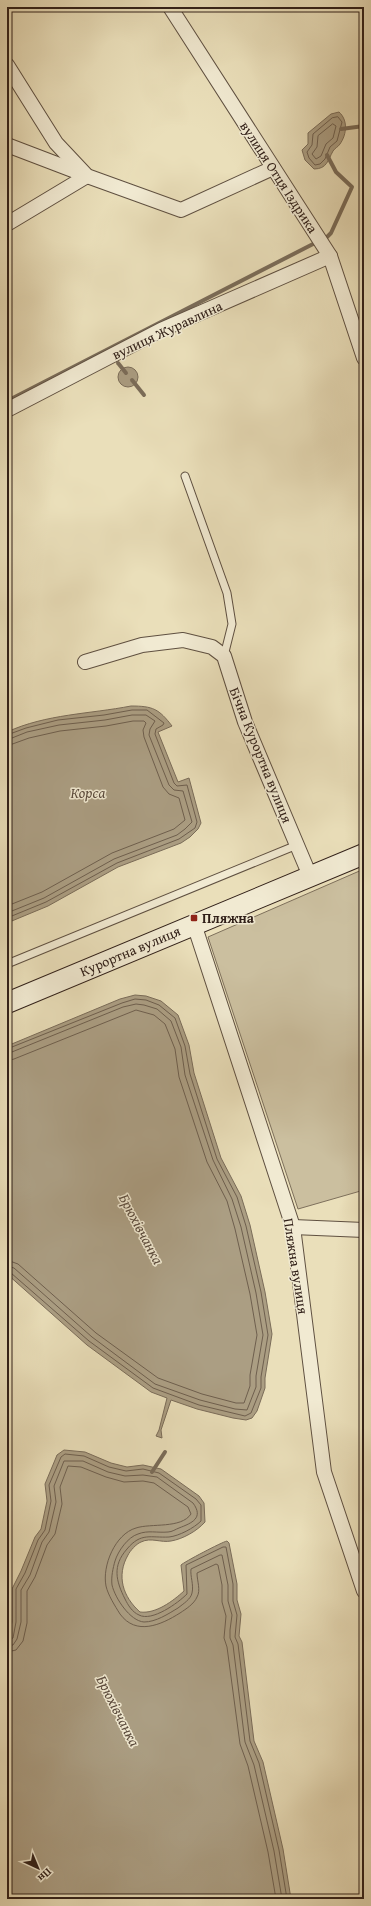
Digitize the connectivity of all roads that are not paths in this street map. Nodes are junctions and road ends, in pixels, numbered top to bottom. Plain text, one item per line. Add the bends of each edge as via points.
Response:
1 (170, 7) edge
2 (7, 65) edge
3 (7, 145) edge
4 (273, 168) junction
5 (87, 176) junction
6 (7, 224) edge
7 (330, 256) junction
8 (364, 358) edge
9 (7, 410) edge
10 (184, 476) dead end
11 (224, 656) junction
12 (85, 662) dead end
13 (297, 845) junction
14 (364, 854) edge
15 (310, 876) junction
16 (194, 924) junction
17 (7, 964) edge
18 (7, 1003) edge
19 (293, 1227) junction
20 (364, 1230) edge
21 (364, 1591) edge

1 - 4 street, вулиця Отця Іздрика
2 - 5 street via 56,144
3 - 5 street
4 - 5 street via 182,210
4 - 7 street, вулиця Отця Іздрика
5 - 6 street
7 - 8 street, вулиця Отця Іздрика
7 - 9 street, вулиця Журавлина via 161,330
10 - 11 lane via 227,593 232,624
11 - 12 street via 212,647 183,640 142,645
11 - 13 street, Бічна Курортна вулиця via 245,722
13 - 15 street, Бічна Курортна вулиця
13 - 17 lane
14 - 15 main road, Курортна вулиця
15 - 16 main road, Курортна вулиця
16 - 18 main road, Курортна вулиця
16 - 19 street, Пляжна вулиця
19 - 20 street
19 - 21 street, Пляжна вулиця via 324,1472

